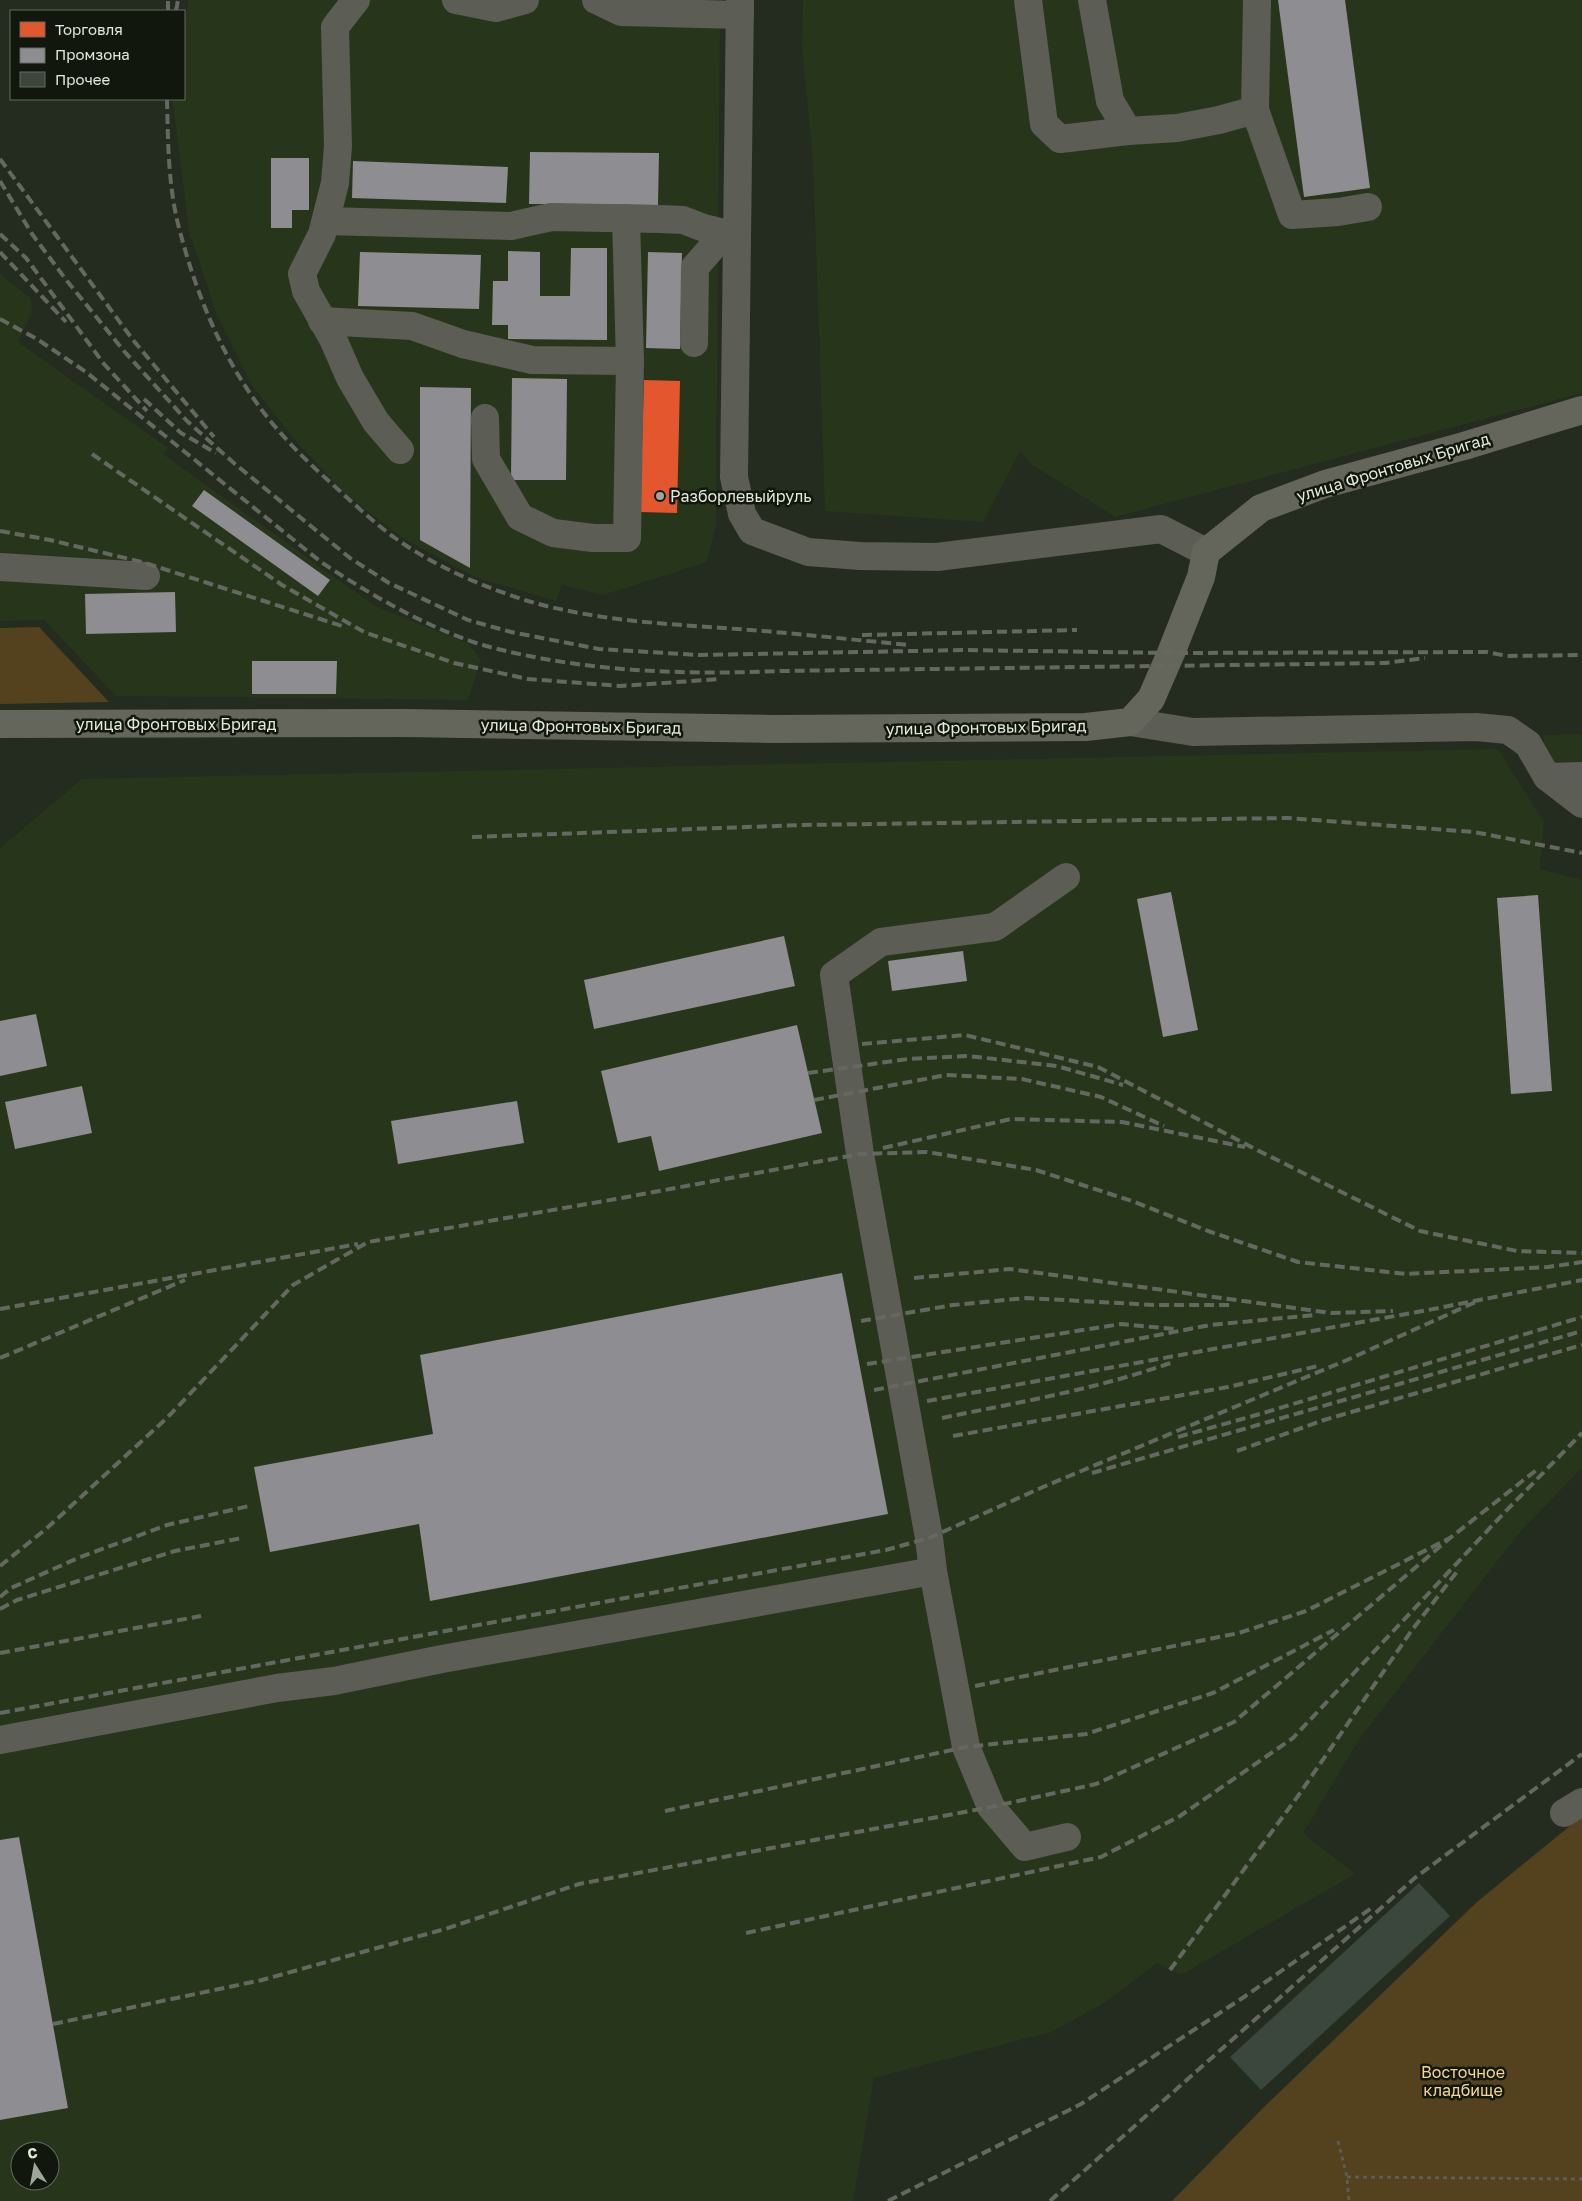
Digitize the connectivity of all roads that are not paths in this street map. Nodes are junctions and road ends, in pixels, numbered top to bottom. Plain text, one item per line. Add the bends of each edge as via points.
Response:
1 (356, 0) edge
2 (456, 0) edge
3 (525, 0) edge
4 (596, 0) edge
5 (1028, 0) edge
6 (1092, 0) edge
7 (1257, 0) edge
8 (740, 8) edge
9 (1255, 110) junction
10 (1128, 131) junction
11 (1368, 207) dead end
12 (626, 218) junction
13 (326, 221) junction
14 (731, 234) junction
15 (322, 321) junction
16 (694, 343) dead end
17 (630, 361) junction
18 (1582, 410) edge
19 (485, 418) dead end
20 (400, 450) dead end
21 (1206, 552) junction
22 (0, 567) edge
23 (146, 576) dead end
24 (1130, 722) junction
25 (0, 724) edge
26 (1582, 776) edge
27 (1547, 777) junction
28 (1582, 804) edge
29 (1066, 877) dead end
30 (933, 1571) junction
31 (0, 1740) edge
32 (1067, 1837) dead end

1 - 13 street via 335,27 338,146 335,183
2 - 3 street via 496,8
4 - 8 street via 621,12
5 - 10 street via 1044,124 1060,139
6 - 10 street via 1110,101
7 - 9 street
8 - 14 street
9 - 10 street via 1177,128
9 - 11 street via 1292,215
12 - 13 street via 550,217 512,226
12 - 14 street via 683,220
12 - 17 street
13 - 15 street via 302,274 306,292
14 - 16 street via 695,267
14 - 21 street via 734,477 742,514 752,531 808,552 937,557 1162,529
15 - 17 street via 412,326 463,344 532,360
15 - 20 street via 371,414
17 - 19 street via 627,538 553,533 520,517 486,459
18 - 21 main road, улица Фронтовых Бригад via 1325,484 1261,508
21 - 24 main road via 1201,577 1183,627 1151,698
22 - 23 street
24 - 25 main road, улица Фронтовых Бригад via 1086,727 772,729 405,723
24 - 27 street via 1193,732 1508,730 1528,744
26 - 27 street
27 - 28 street
29 - 30 street via 995,927 881,942 834,975 860,1154
30 - 31 street
30 - 32 street via 966,1747 991,1807 1025,1847

